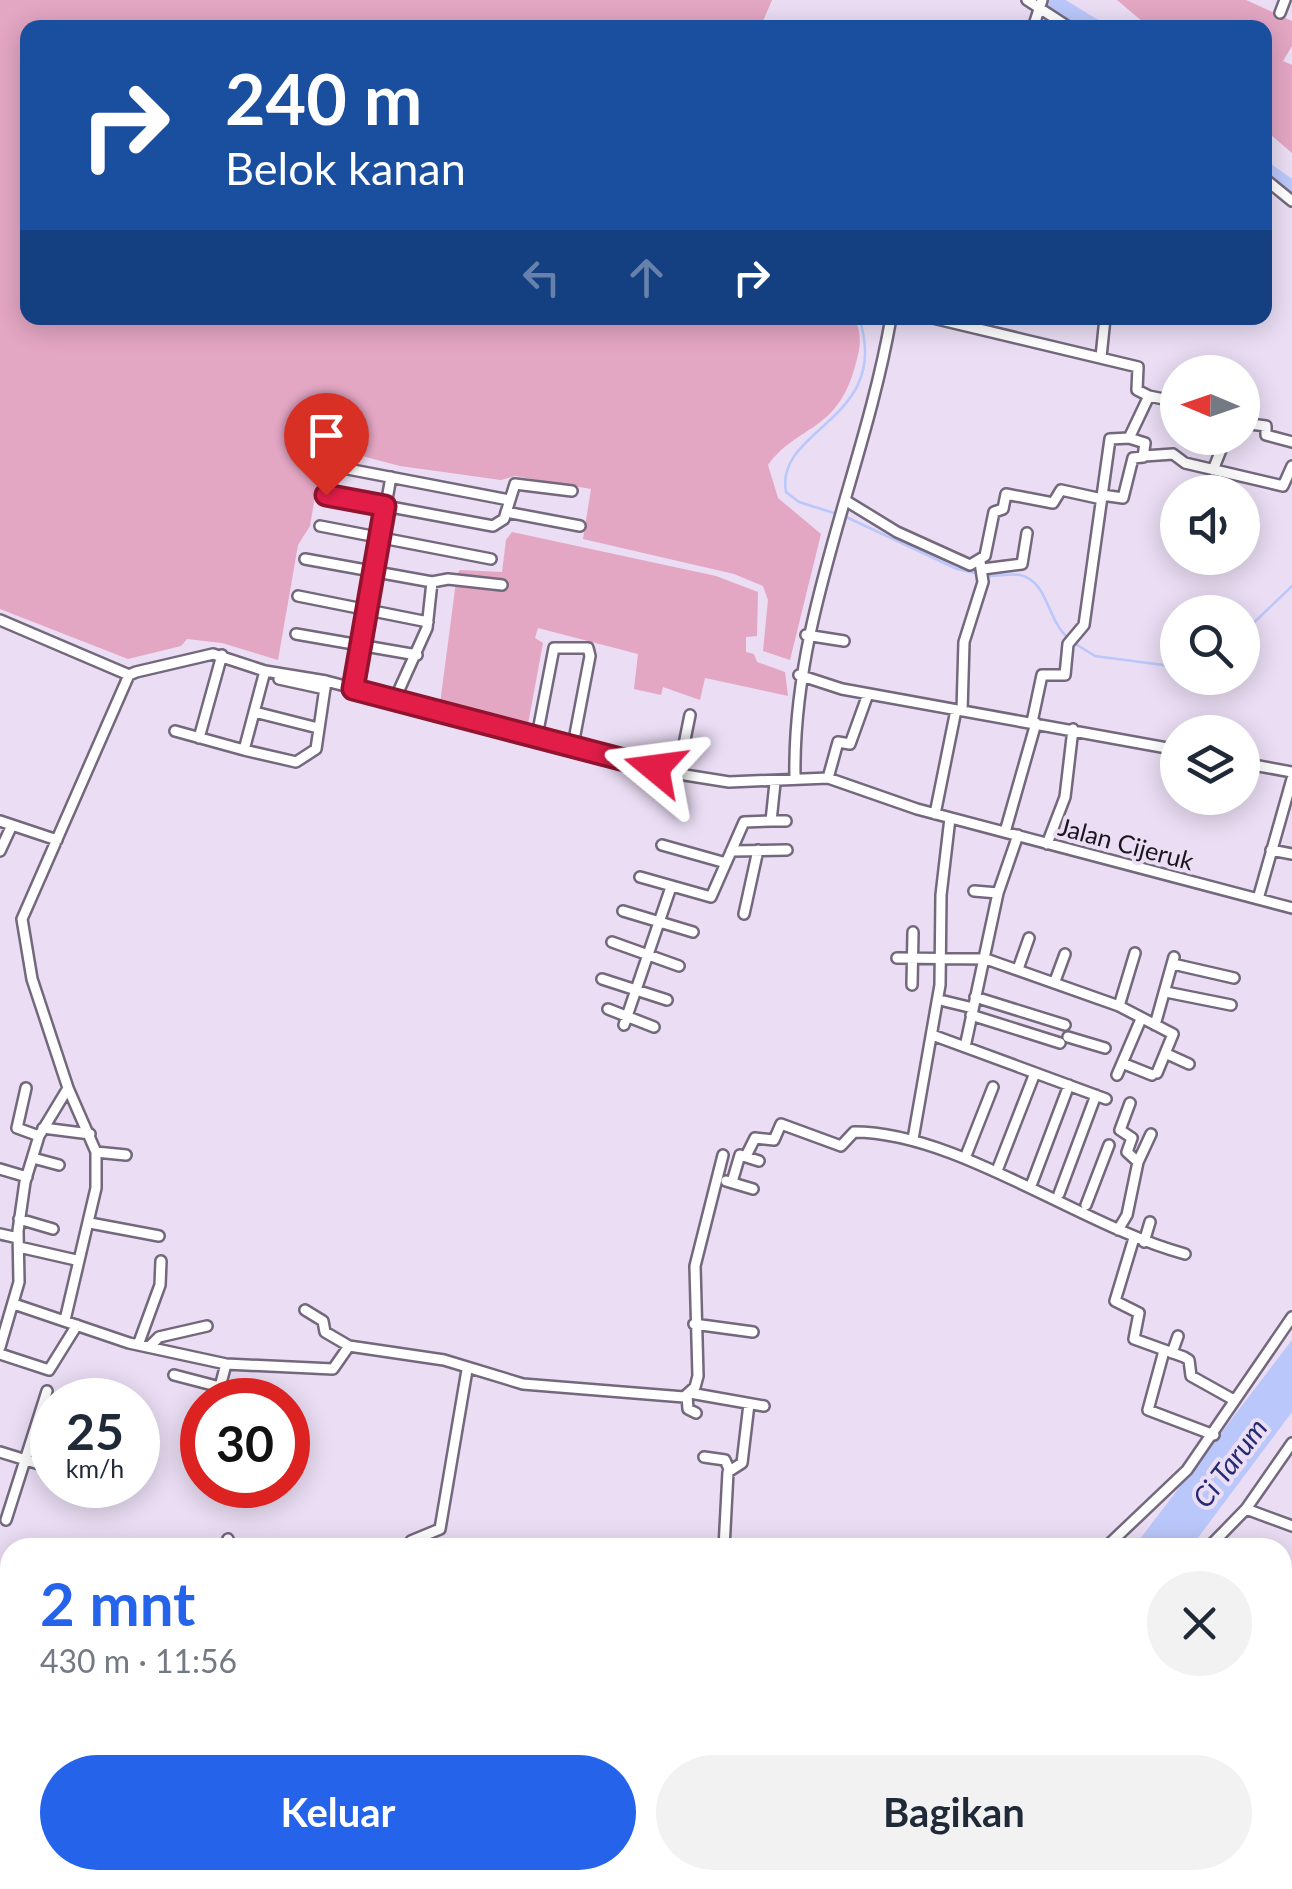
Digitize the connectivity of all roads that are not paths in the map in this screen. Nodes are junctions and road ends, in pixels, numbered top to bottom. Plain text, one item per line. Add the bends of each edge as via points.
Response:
1 (1027, 0) edge
2 (1284, 0) edge
3 (1041, 4) edge
4 (1280, 12) dead end
5 (1060, 20) edge
6 (1272, 185) edge
7 (1292, 202) edge
8 (889, 325) edge
9 (978, 325) edge
10 (1104, 325) edge
11 (1101, 357) junction
12 (1149, 396) junction
13 (1160, 398) edge
14 (1260, 425) edge
15 (1130, 438) junction
16 (1292, 442) edge
17 (1219, 455) edge
18 (1144, 456) junction
19 (332, 466) dead end
20 (1292, 466) edge
21 (1107, 467) junction
22 (1131, 469) junction
23 (1213, 470) junction
24 (391, 477) junction
25 (572, 491) dead end
26 (326, 495) dead end
27 (1102, 497) junction
28 (847, 503) junction
29 (385, 506) junction
30 (507, 506) junction
31 (320, 526) dead end
32 (580, 526) dead end
33 (1026, 533) dead end
34 (378, 539) junction
35 (305, 559) dead end
36 (492, 559) dead end
37 (983, 570) junction
38 (373, 573) junction
39 (432, 582) junction
40 (502, 585) dead end
41 (298, 596) dead end
42 (366, 609) junction
43 (0, 620) edge
44 (428, 622) junction
45 (296, 634) dead end
46 (806, 635) junction
47 (844, 640) dead end
48 (360, 646) junction
49 (222, 655) junction
50 (416, 655) junction
51 (265, 674) junction
52 (129, 675) junction
53 (799, 675) junction
54 (326, 685) junction
55 (353, 689) junction
56 (399, 690) dead end
57 (868, 694) junction
58 (959, 710) junction
59 (255, 712) junction
60 (690, 715) dead end
61 (1034, 723) junction
62 (318, 728) junction
63 (1073, 729) junction
64 (175, 732) dead end
65 (537, 736) junction
66 (199, 738) junction
67 (573, 745) junction
68 (1160, 746) edge
69 (244, 750) junction
70 (1260, 768) edge
71 (678, 774) junction
72 (1292, 776) edge
73 (795, 778) junction
74 (828, 778) junction
75 (774, 783) junction
76 (935, 814) junction
77 (950, 818) junction
78 (771, 821) junction
79 (786, 821) dead end
80 (0, 822) edge
81 (12, 825) junction
82 (1005, 832) junction
83 (1018, 836) junction
84 (57, 840) junction
85 (1047, 844) junction
86 (662, 846) dead end
87 (731, 850) junction
88 (758, 850) junction
89 (787, 850) dead end
90 (1271, 850) junction
91 (0, 851) edge
92 (1292, 854) edge
93 (726, 863) junction
94 (640, 878) dead end
95 (671, 887) junction
96 (974, 890) dead end
97 (998, 893) junction
98 (1258, 898) junction
99 (1292, 908) edge
100 (623, 911) dead end
101 (744, 914) dead end
102 (660, 922) junction
103 (693, 932) dead end
104 (912, 932) dead end
105 (1029, 938) dead end
106 (612, 942) dead end
107 (1135, 953) dead end
108 (1065, 954) dead end
109 (647, 955) junction
110 (898, 958) dead end
111 (986, 958) junction
112 (912, 959) junction
113 (941, 960) junction
114 (679, 966) dead end
115 (1018, 969) junction
116 (1234, 978) dead end
117 (602, 979) dead end
118 (1055, 982) junction
119 (912, 984) dead end
120 (635, 990) junction
121 (1166, 992) junction
122 (667, 1000) dead end
123 (944, 1001) dead end
124 (1230, 1005) dead end
125 (1119, 1006) junction
126 (973, 1007) junction
127 (608, 1009) dead end
128 (1141, 1019) junction
129 (625, 1021) junction
130 (1065, 1025) dead end
131 (1155, 1025) junction
132 (654, 1027) dead end
133 (935, 1036) dead end
134 (965, 1048) junction
135 (1104, 1048) dead end
136 (1166, 1054) junction
137 (1122, 1063) junction
138 (1189, 1064) dead end
139 (1035, 1073) junction
140 (1118, 1075) dead end
141 (1069, 1086) junction
142 (993, 1087) dead end
143 (26, 1088) dead end
144 (68, 1088) junction
145 (1130, 1103) dead end
146 (41, 1132) junction
147 (90, 1134) junction
148 (1151, 1134) dead end
149 (1132, 1138) junction
150 (913, 1139) junction
151 (1109, 1145) dead end
152 (1146, 1145) junction
153 (96, 1152) junction
154 (967, 1153) dead end
155 (126, 1155) dead end
156 (723, 1156) dead end
157 (746, 1156) junction
158 (33, 1158) junction
159 (759, 1161) dead end
160 (1138, 1162) junction
161 (59, 1165) dead end
162 (998, 1168) dead end
163 (0, 1169) edge
164 (27, 1177) junction
165 (718, 1179) junction
166 (732, 1182) junction
167 (1032, 1183) dead end
168 (753, 1188) dead end
169 (1059, 1194) dead end
170 (1086, 1205) dead end
171 (19, 1219) junction
172 (1150, 1222) dead end
173 (90, 1223) junction
174 (53, 1228) dead end
175 (1118, 1230) junction
176 (0, 1234) edge
177 (159, 1236) dead end
178 (1139, 1240) junction
179 (19, 1242) junction
180 (1185, 1254) dead end
181 (76, 1260) junction
182 (161, 1261) dead end
183 (14, 1304) junction
184 (304, 1310) dead end
185 (1292, 1317) edge
186 (65, 1320) junction
187 (77, 1324) junction
188 (694, 1324) junction
189 (207, 1326) dead end
190 (752, 1332) dead end
191 (1178, 1336) dead end
192 (144, 1346) junction
193 (350, 1346) junction
194 (0, 1350) edge
195 (1168, 1352) junction
196 (226, 1364) junction
197 (466, 1370) junction
198 (174, 1375) dead end
199 (688, 1394) junction
200 (1234, 1400) junction
201 (749, 1404) junction
202 (764, 1406) dead end
203 (696, 1412) dead end
204 (1214, 1435) junction
205 (1290, 1449) edge
206 (30, 1451) edge
207 (0, 1452) edge
208 (704, 1457) dead end
209 (26, 1460) junction
210 (30, 1461) edge
211 (729, 1469) junction
212 (1246, 1509) junction
213 (6, 1520) dead end
214 (1292, 1526) edge
215 (416, 1538) edge
216 (725, 1538) edge
217 (1116, 1538) edge
218 (1218, 1538) edge

1 - 3 street
2 - 4 street
3 - 5 street
6 - 7 street
8 - 28 street
9 - 11 street
10 - 11 street
11 - 12 street via 1139,368 1136,390
12 - 13 street
12 - 15 street
14 - 16 street via 1266,436
15 - 18 street via 1145,441
15 - 21 street via 1110,438
17 - 23 street
18 - 22 street via 1133,458
18 - 23 street via 1174,454
19 - 24 street
20 - 23 street via 1283,486
21 - 22 street
21 - 27 street
22 - 27 street via 1123,498
24 - 29 street
24 - 30 street
25 - 30 street via 518,483
26 - 29 street
27 - 37 street via 1061,490 1053,502 1006,494 1003,509 994,512
27 - 61 street via 1084,625 1065,674 1042,674
28 - 37 street
28 - 46 street
29 - 30 street via 493,526 502,522
29 - 34 street
30 - 32 street
31 - 34 street
33 - 37 street via 1022,564
34 - 36 street
34 - 38 street
35 - 38 street
37 - 58 street via 964,642
38 - 39 street
38 - 42 street
39 - 40 street
39 - 44 street
41 - 42 street
42 - 44 street
42 - 48 street
43 - 52 street
44 - 50 street
45 - 48 street
46 - 47 street
46 - 53 street
48 - 50 street
48 - 55 street
49 - 51 street, Jalan Cijeruk
49 - 52 street via 191,656
49 - 66 street
50 - 56 street
51 - 54 street, Jalan Cijeruk
51 - 59 street
52 - 84 street
53 - 57 street
53 - 73 street
54 - 55 street, Jalan Cijeruk
54 - 62 street
55 - 65 street, Jalan Cijeruk
57 - 58 street
57 - 74 street via 850,744 838,742
58 - 61 street
58 - 76 street
59 - 62 street
59 - 69 street
60 - 71 street
61 - 63 street
61 - 82 street
62 - 69 street via 316,749 301,762
63 - 68 street
63 - 85 street via 1064,797
64 - 66 street
65 - 67 street, Jalan Cijeruk
65 - 67 street via 554,648 588,648
66 - 69 street
67 - 71 street, Jalan Cijeruk
70 - 72 street
71 - 75 street, Jalan Cijeruk
72 - 90 street
73 - 74 street, Jalan Cijeruk
73 - 75 street, Jalan Cijeruk
74 - 76 street, Jalan Cijeruk
75 - 78 street
76 - 77 street, Jalan Cijeruk
77 - 82 street, Jalan Cijeruk
77 - 113 street
78 - 79 street
78 - 87 street via 744,821
80 - 81 street
81 - 84 street
81 - 91 street
82 - 83 street, Jalan Cijeruk
83 - 85 street, Jalan Cijeruk
83 - 97 street
84 - 144 street via 21,932
85 - 98 street, Jalan Cijeruk
86 - 93 street
87 - 88 street
87 - 93 street
88 - 89 street
88 - 101 street
90 - 92 street
90 - 98 street
93 - 95 street via 711,897
94 - 95 street
95 - 102 street
96 - 97 street
97 - 111 street
98 - 99 street, Jalan Cijeruk
100 - 102 street
102 - 103 street
102 - 109 street
104 - 112 street
105 - 115 street
106 - 109 street
107 - 125 street
108 - 118 street
109 - 114 street
109 - 120 street
110 - 112 street
111 - 113 street
111 - 115 street
111 - 126 street
112 - 113 street
112 - 119 street
113 - 150 street
115 - 118 street
116 - 121 street via 1174,960
117 - 120 street
118 - 125 street
120 - 122 street
120 - 129 street
121 - 124 street
121 - 131 street
123 - 126 street
125 - 128 street
126 - 130 street
126 - 134 street
126 - 135 street
127 - 129 street
128 - 131 street
128 - 137 street
129 - 132 street
131 - 136 street via 1174,1038
133 - 134 street
134 - 139 street
136 - 137 street via 1155,1074
136 - 138 street
137 - 140 street
139 - 141 street
139 - 162 street
141 - 167 street
141 - 169 street via 1101,1097
142 - 154 street
143 - 146 street via 17,1128
144 - 146 street
144 - 147 street
145 - 149 street via 1120,1130
146 - 147 street
146 - 158 street
147 - 153 street
148 - 152 street
149 - 152 street
149 - 160 street via 1127,1152
150 - 157 street via 859,1132 841,1146 781,1124 775,1139 755,1138
150 - 175 street
151 - 170 street
152 - 160 street
153 - 155 street
153 - 173 street
156 - 165 street
157 - 159 street
157 - 166 street via 738,1156
158 - 161 street
158 - 164 street
160 - 175 street
163 - 164 street
164 - 171 street
165 - 166 street
165 - 188 street via 695,1266
166 - 168 street
171 - 174 street
171 - 179 street
172 - 178 street
173 - 177 street
173 - 181 street
175 - 178 street
176 - 179 street
178 - 180 street
178 - 195 street via 1115,1302 1138,1312 1136,1342
179 - 181 street
179 - 183 street
181 - 186 street
182 - 192 street
183 - 186 street
183 - 194 street
184 - 193 street
185 - 200 street
186 - 187 street
187 - 192 street
187 - 194 street via 50,1370
188 - 190 street
188 - 199 street via 698,1376
189 - 192 street
191 - 195 street
192 - 196 street
193 - 196 street via 332,1369
193 - 197 street via 444,1360
195 - 200 street via 1189,1360 1191,1376
195 - 204 street via 1148,1410
196 - 198 street via 222,1386
197 - 199 street via 557,1390 654,1398
197 - 215 street via 440,1529
199 - 201 street
199 - 203 street via 688,1409
200 - 204 street
201 - 202 street
201 - 211 street via 742,1464
204 - 217 street
205 - 212 street
206 - 209 street
207 - 209 street
208 - 211 street via 725,1460
209 - 210 street
209 - 213 street
211 - 216 street
212 - 214 street
212 - 218 street

